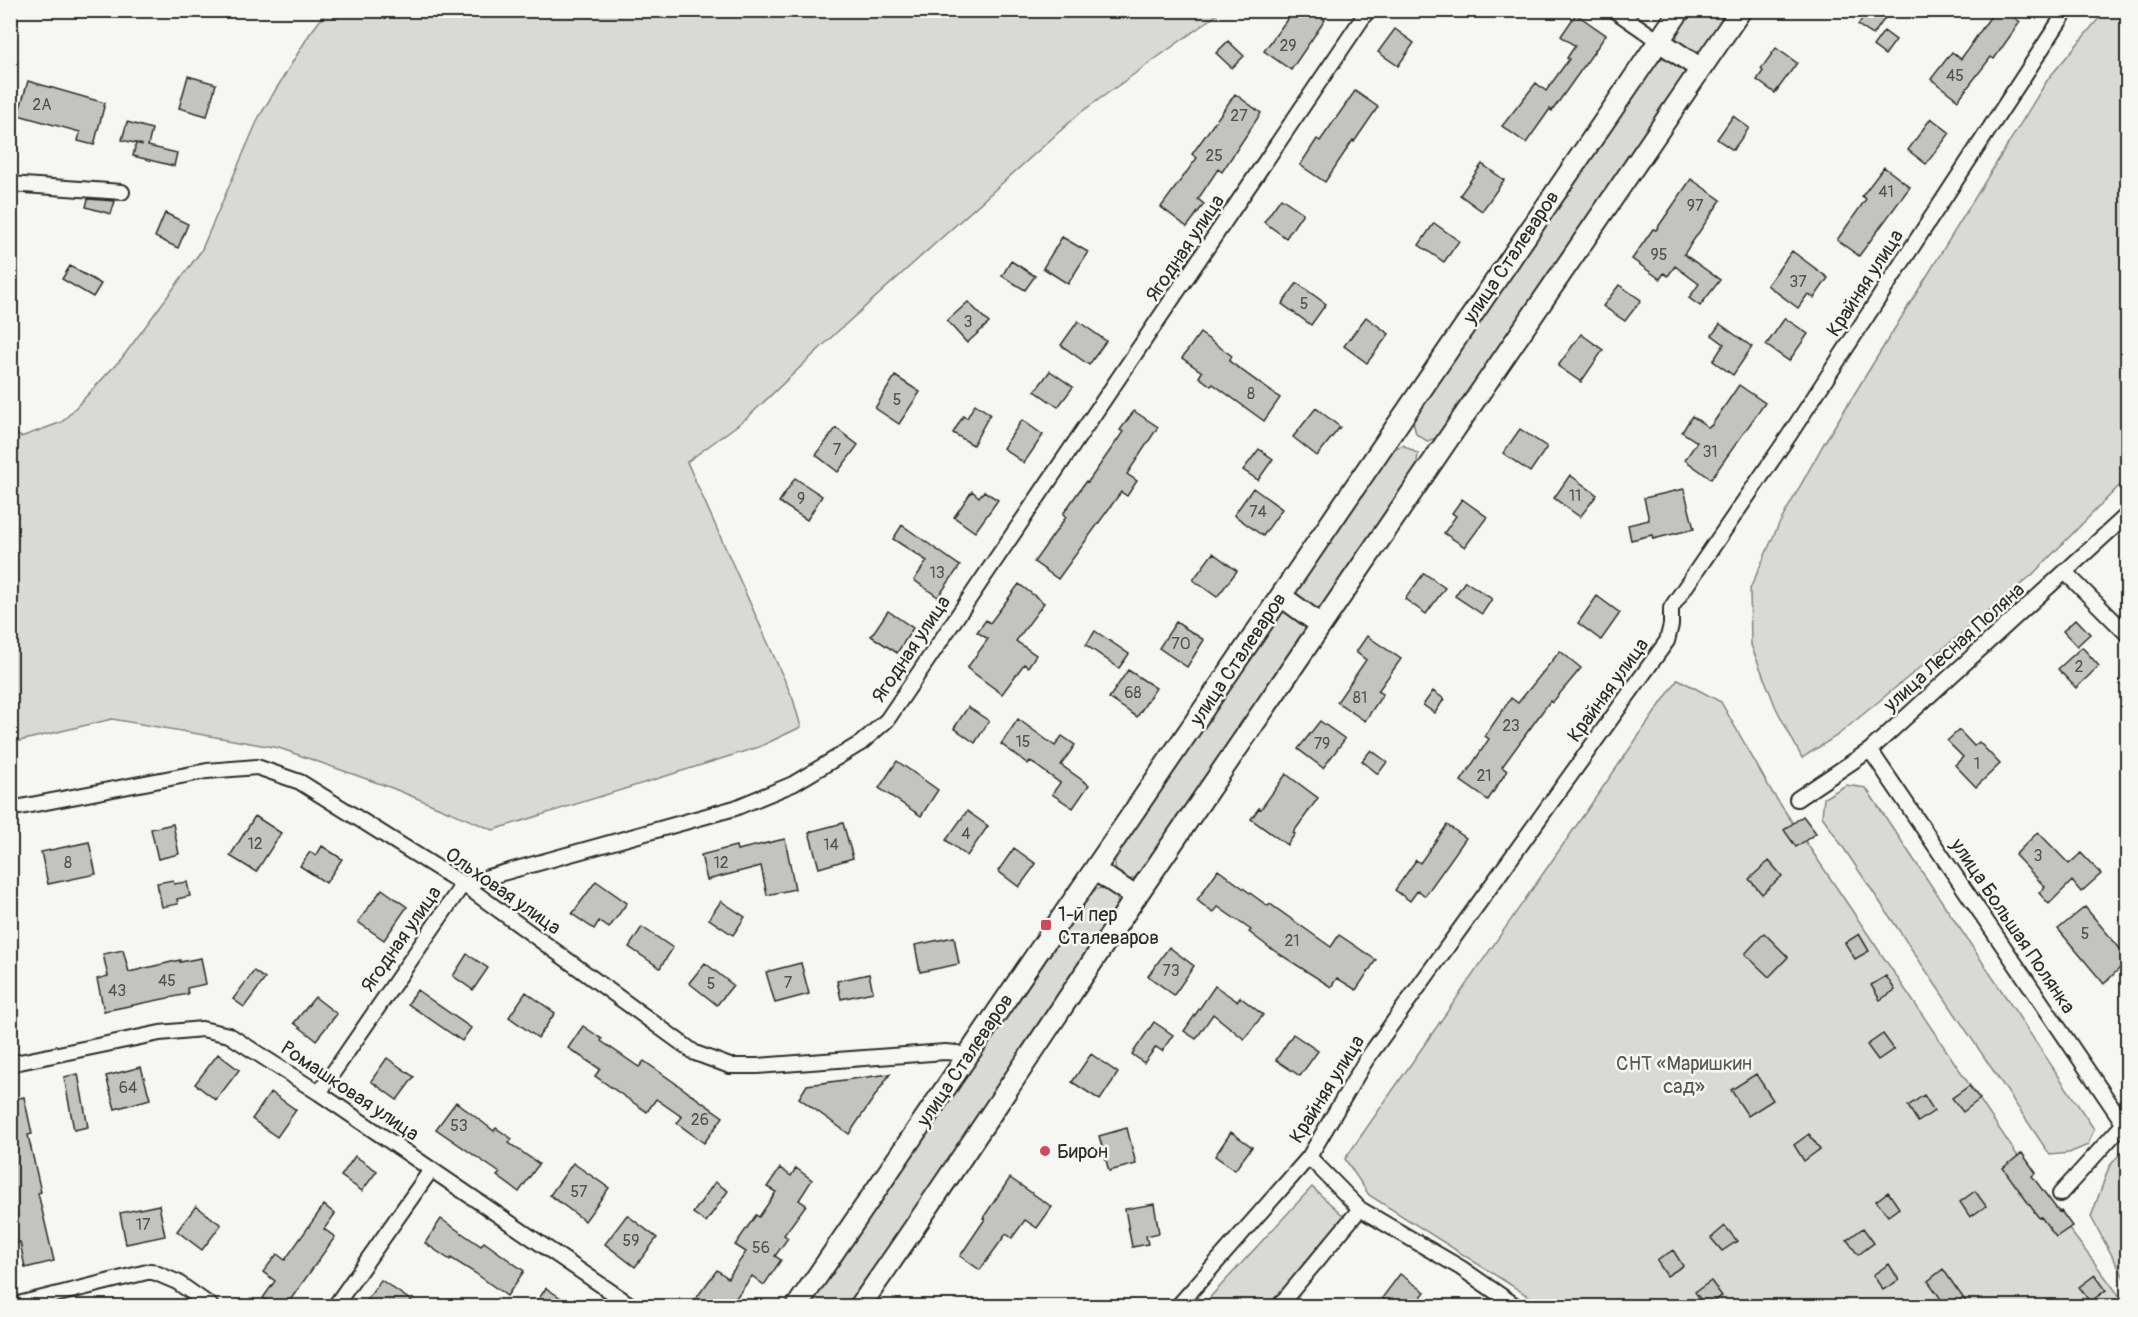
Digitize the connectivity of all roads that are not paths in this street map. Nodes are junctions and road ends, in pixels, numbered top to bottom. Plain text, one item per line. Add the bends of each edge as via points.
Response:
1 (1368, 10) edge
2 (1614, 10) edge
3 (1680, 10) edge
4 (1741, 10) edge
5 (2067, 10) edge
6 (1659, 41) junction
7 (1701, 69) junction
8 (10, 184) edge
9 (122, 192) dead end
10 (2127, 514) edge
11 (2065, 572) junction
12 (1281, 596) junction
13 (1321, 624) junction
14 (2127, 635) edge
15 (1870, 750) junction
16 (1797, 798) dead end
17 (10, 809) edge
18 (1095, 870) junction
19 (463, 884) junction
20 (1136, 897) junction
21 (967, 1057) junction
22 (10, 1064) edge
23 (319, 1093) junction
24 (2126, 1121) edge
25 (1309, 1157) junction
26 (431, 1170) junction
27 (2060, 1194) dead end
28 (1360, 1209) junction
29 (10, 1306) edge
30 (211, 1306) edge
31 (334, 1306) edge
32 (632, 1306) edge
33 (797, 1306) edge
34 (860, 1306) edge
35 (1178, 1306) edge
36 (1279, 1306) edge
37 (1516, 1306) edge

1 - 19 street, Ягодная улица via 887,720 861,743 793,784 735,808
2 - 6 street
3 - 6 main road, улица Сталеваров
4 - 7 main road
5 - 25 street, Крайняя улица via 1788,437 1671,608 1667,641 1366,1060
6 - 7 main road
6 - 12 main road, улица Сталеваров
7 - 13 main road
8 - 9 street
10 - 11 street, улица Лесная Поляна
11 - 14 street
11 - 15 street, улица Лесная Поляна
12 - 13 main road
12 - 18 main road, улица Сталеваров
13 - 20 main road
15 - 16 street, улица Лесная Поляна
15 - 24 street, улица Большая Полянка
17 - 19 street, Ольховая улица via 207,771 257,767 300,782
18 - 20 main road
18 - 21 main road, улица Сталеваров
19 - 21 street, Ольховая улица via 695,1053 730,1066 945,1052
19 - 23 street, Ягодная улица
20 - 34 main road
21 - 33 main road, улица Сталеваров
22 - 23 street, Ромашковая улица via 160,1033 202,1029 229,1035
23 - 26 street, Ромашковая улица
24 - 27 street, улица Большая Полянка
25 - 28 street
25 - 35 street, Крайняя улица
26 - 31 street
26 - 32 street, Ромашковая улица
28 - 36 street
28 - 37 street via 1461,1268
29 - 30 street via 151,1271 177,1282

